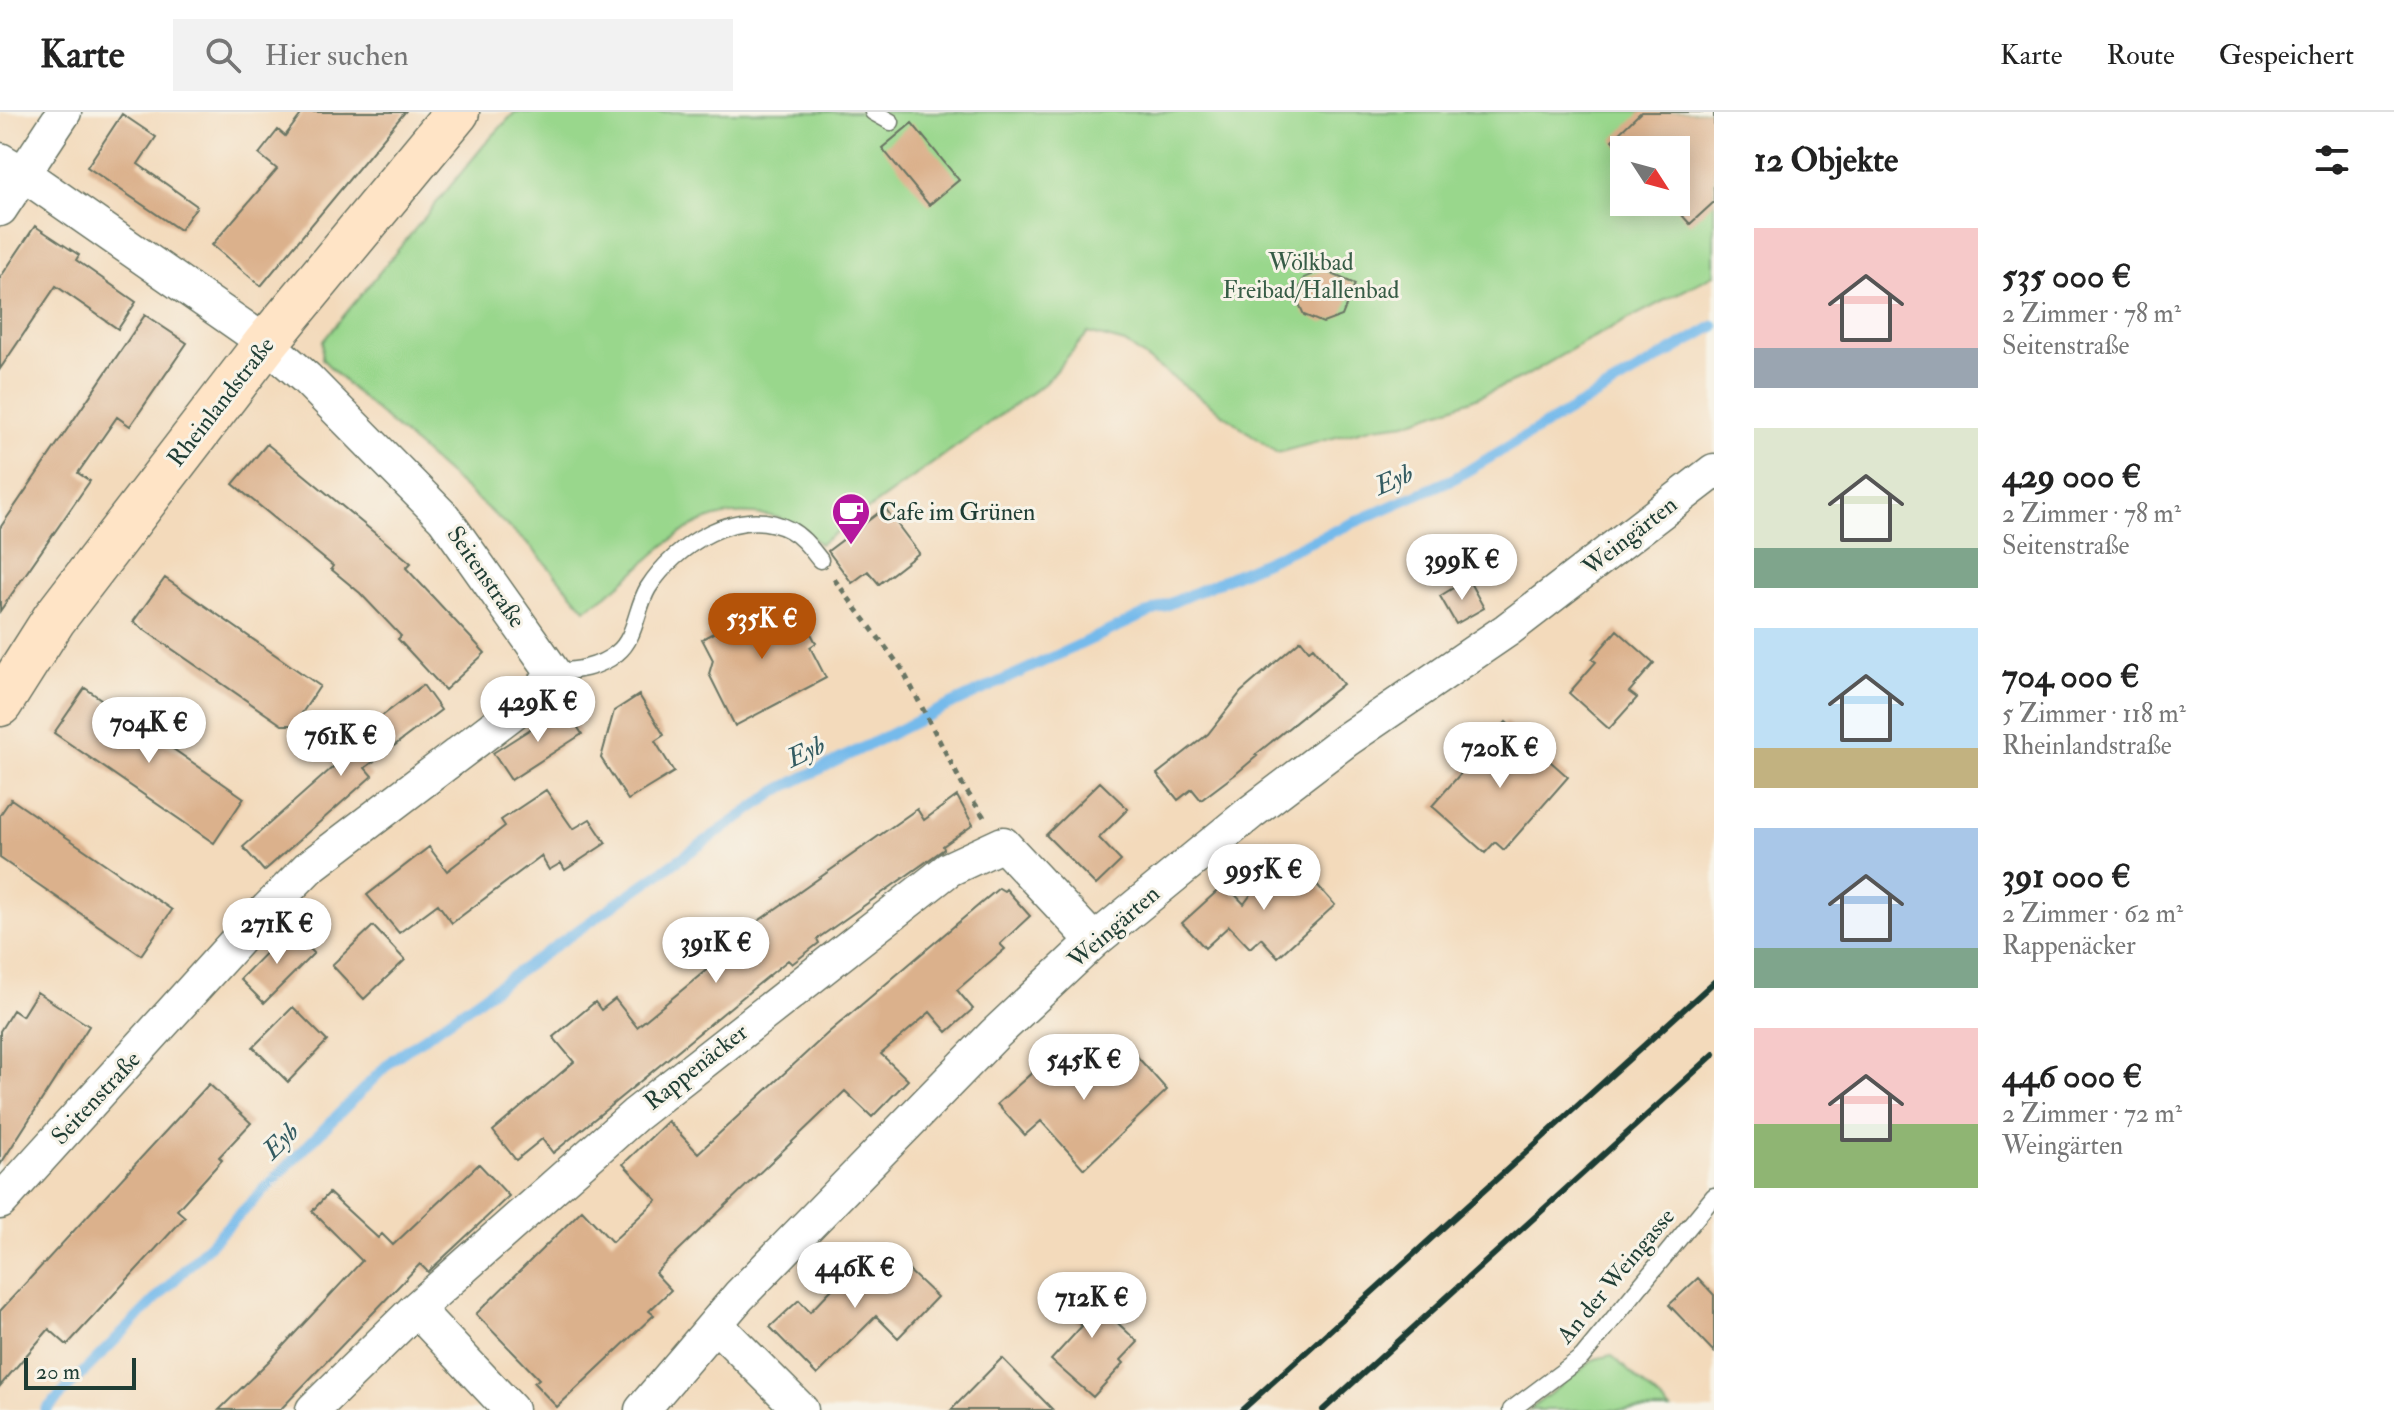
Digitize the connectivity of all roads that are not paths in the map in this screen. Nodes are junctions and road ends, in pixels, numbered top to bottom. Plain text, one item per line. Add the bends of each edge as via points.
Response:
1 (64, 112) edge
2 (457, 112) edge
3 (873, 112) edge
4 (891, 122) dead end
5 (11, 167) edge
6 (0, 209) edge
7 (266, 343) junction
8 (1714, 471) edge
9 (820, 560) road end
10 (553, 672) junction
11 (0, 704) edge
12 (1094, 941) junction
13 (1714, 1196) edge
14 (0, 1202) edge
15 (416, 1309) junction
16 (715, 1324) junction
17 (313, 1410) edge
18 (511, 1410) edge
19 (642, 1410) edge
20 (801, 1410) edge
21 (1511, 1410) edge

1 - 5 street
2 - 7 main road, Rheinlandstraße
3 - 4 lane
5 - 6 street
5 - 7 street, Seitenstraße
7 - 10 street, Seitenstraße via 444,518
7 - 11 main road, Rheinlandstraße via 54,619
8 - 12 street, Weingärten via 1507,630 1346,740
9 - 10 lane via 805,541 781,527 750,521 724,527 664,567 647,589 632,632 618,652 575,671
10 - 14 street, Seitenstraße via 540,692 308,868
12 - 15 street, Rappenäcker via 1003,844 949,869 635,1115
12 - 16 street, Weingärten via 995,1034
13 - 21 lane, An der Weingasse via 1582,1357
15 - 17 street, Rappenäcker
15 - 18 street
16 - 19 street, Weingärten
16 - 20 street

